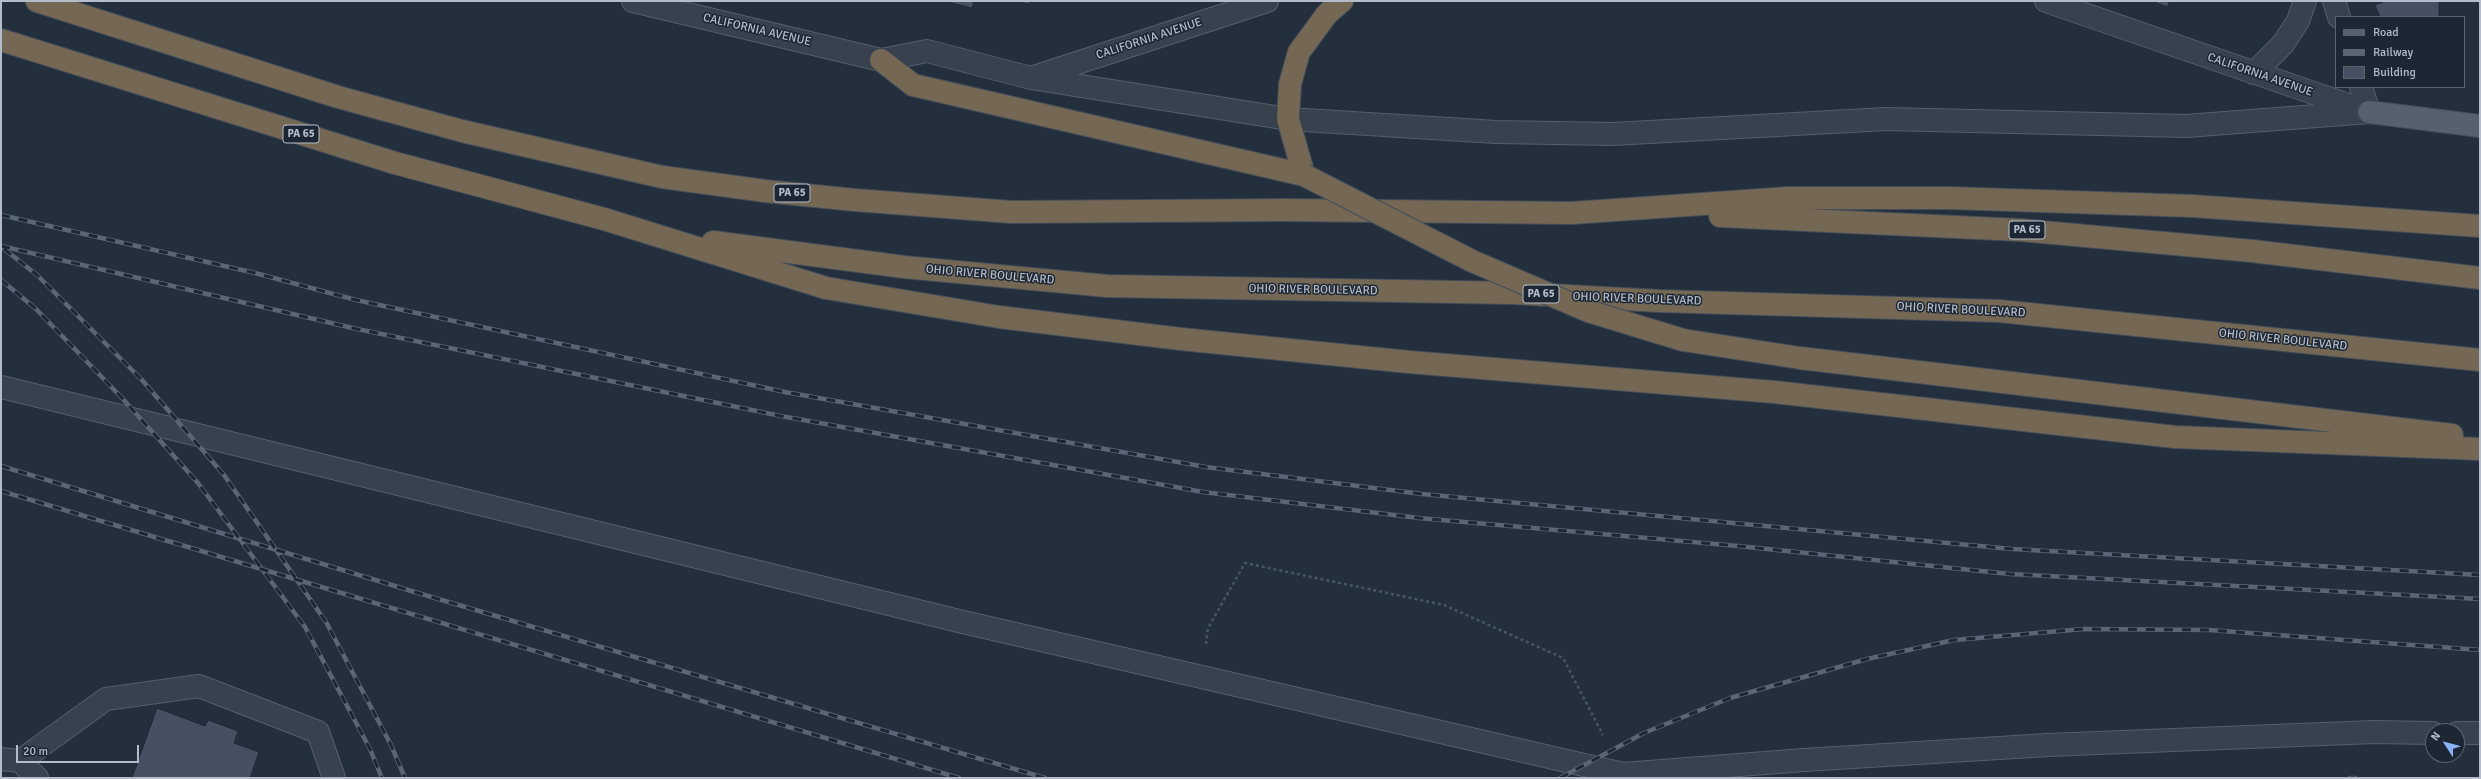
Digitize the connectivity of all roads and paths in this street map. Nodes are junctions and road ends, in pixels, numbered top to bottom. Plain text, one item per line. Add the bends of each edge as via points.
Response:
1 (37, 1) edge
2 (633, 1) edge
3 (1266, 1) edge
4 (1342, 1) edge
5 (2046, 1) edge
6 (2305, 1) edge
7 (2334, 1) edge
8 (2339, 16) edge
9 (1, 40) edge
10 (881, 60) junction
11 (2254, 73) junction
12 (1031, 78) junction
13 (2361, 88) edge
14 (2369, 112) junction
15 (1288, 119) junction
16 (2480, 126) edge
17 (1304, 175) junction
18 (1572, 213) junction
19 (604, 219) junction
20 (2480, 226) edge
21 (2480, 278) edge
22 (2480, 360) edge
23 (1, 388) edge
24 (2480, 438) edge
25 (2480, 449) edge
26 (1202, 676) junction
27 (2425, 733) edge
28 (2465, 733) edge
29 (2480, 734) edge
30 (10, 760) edge
31 (1623, 774) junction
32 (37, 778) edge
33 (334, 778) edge

1 - 18 highway, PA 65 via 360,103 462,131 662,177 765,191 1011,212 1284,210
2 - 10 street, CALIFORNIA AVENUE
3 - 12 street, CALIFORNIA AVENUE
4 - 15 highway via 1327,14 1299,52 1290,84
5 - 11 street, CALIFORNIA AVENUE
6 - 11 street via 2298,21 2282,44
7 - 8 street
9 - 19 highway, PA 65 via 394,163
10 - 12 street via 927,51
10 - 17 highway via 913,85
11 - 14 street, CALIFORNIA AVENUE
12 - 15 street
13 - 14 street
14 - 15 street via 2186,126 1886,119 1613,134 1496,132
14 - 16 main road, CALIFORNIA AVENUE
15 - 17 highway
17 - 24 highway, bridge via 1472,261 1588,311 1683,340 1800,358
18 - 20 highway via 1789,198 1950,198 2192,206
18 - 21 highway, PA 65 via 1776,217 2020,230 2252,251
19 - 22 highway, OHIO RIVER BOULEVARD / PA 65 via 741,246 904,267 1107,286 1513,293 1660,301 1999,311
19 - 25 highway via 826,288 999,317 1409,362 1774,392 2175,437
23 - 26 street via 948,618
26 - 31 street
26 - 31 path via 1208,628 1245,563 1444,605 1563,658
27 - 31 street via 2374,732 2048,745
28 - 29 street
30 - 32 street
30 - 33 street via 106,699 199,686 318,732

